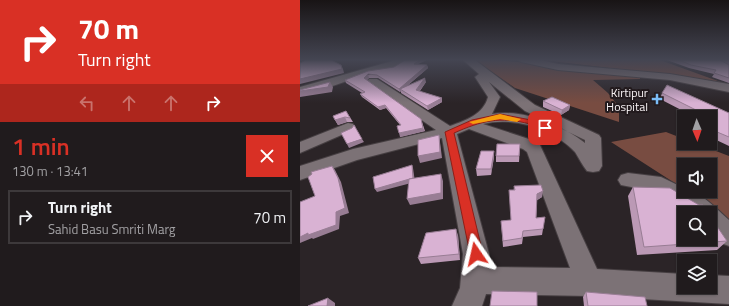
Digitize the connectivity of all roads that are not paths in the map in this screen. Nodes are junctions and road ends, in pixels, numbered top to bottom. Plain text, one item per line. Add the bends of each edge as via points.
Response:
1 (358, 74) edge
2 (477, 74) edge
3 (486, 74) edge
4 (642, 74) edge
5 (373, 81) dead end
6 (729, 88) edge
7 (300, 91) edge
8 (471, 123) junction
9 (348, 127) dead end
10 (449, 132) junction
11 (300, 148) edge
12 (300, 173) edge
13 (628, 180) dead end
14 (698, 206) edge
15 (717, 220) edge
16 (717, 223) edge
17 (729, 228) edge
18 (729, 235) edge
19 (475, 280) junction
20 (589, 282) junction
21 (729, 290) edge
22 (467, 306) edge

1 - 7 street
2 - 8 street via 494,97 493,103 482,117
3 - 8 street via 530,108 593,138 592,166 580,149 568,139 534,122 500,116
4 - 6 street
5 - 10 street
8 - 10 street
8 - 20 street via 534,149
9 - 11 street
10 - 12 street via 353,155
10 - 19 street via 476,254
13 - 14 street via 661,185
15 - 17 street
16 - 18 street
19 - 20 street
19 - 22 street
20 - 21 street

